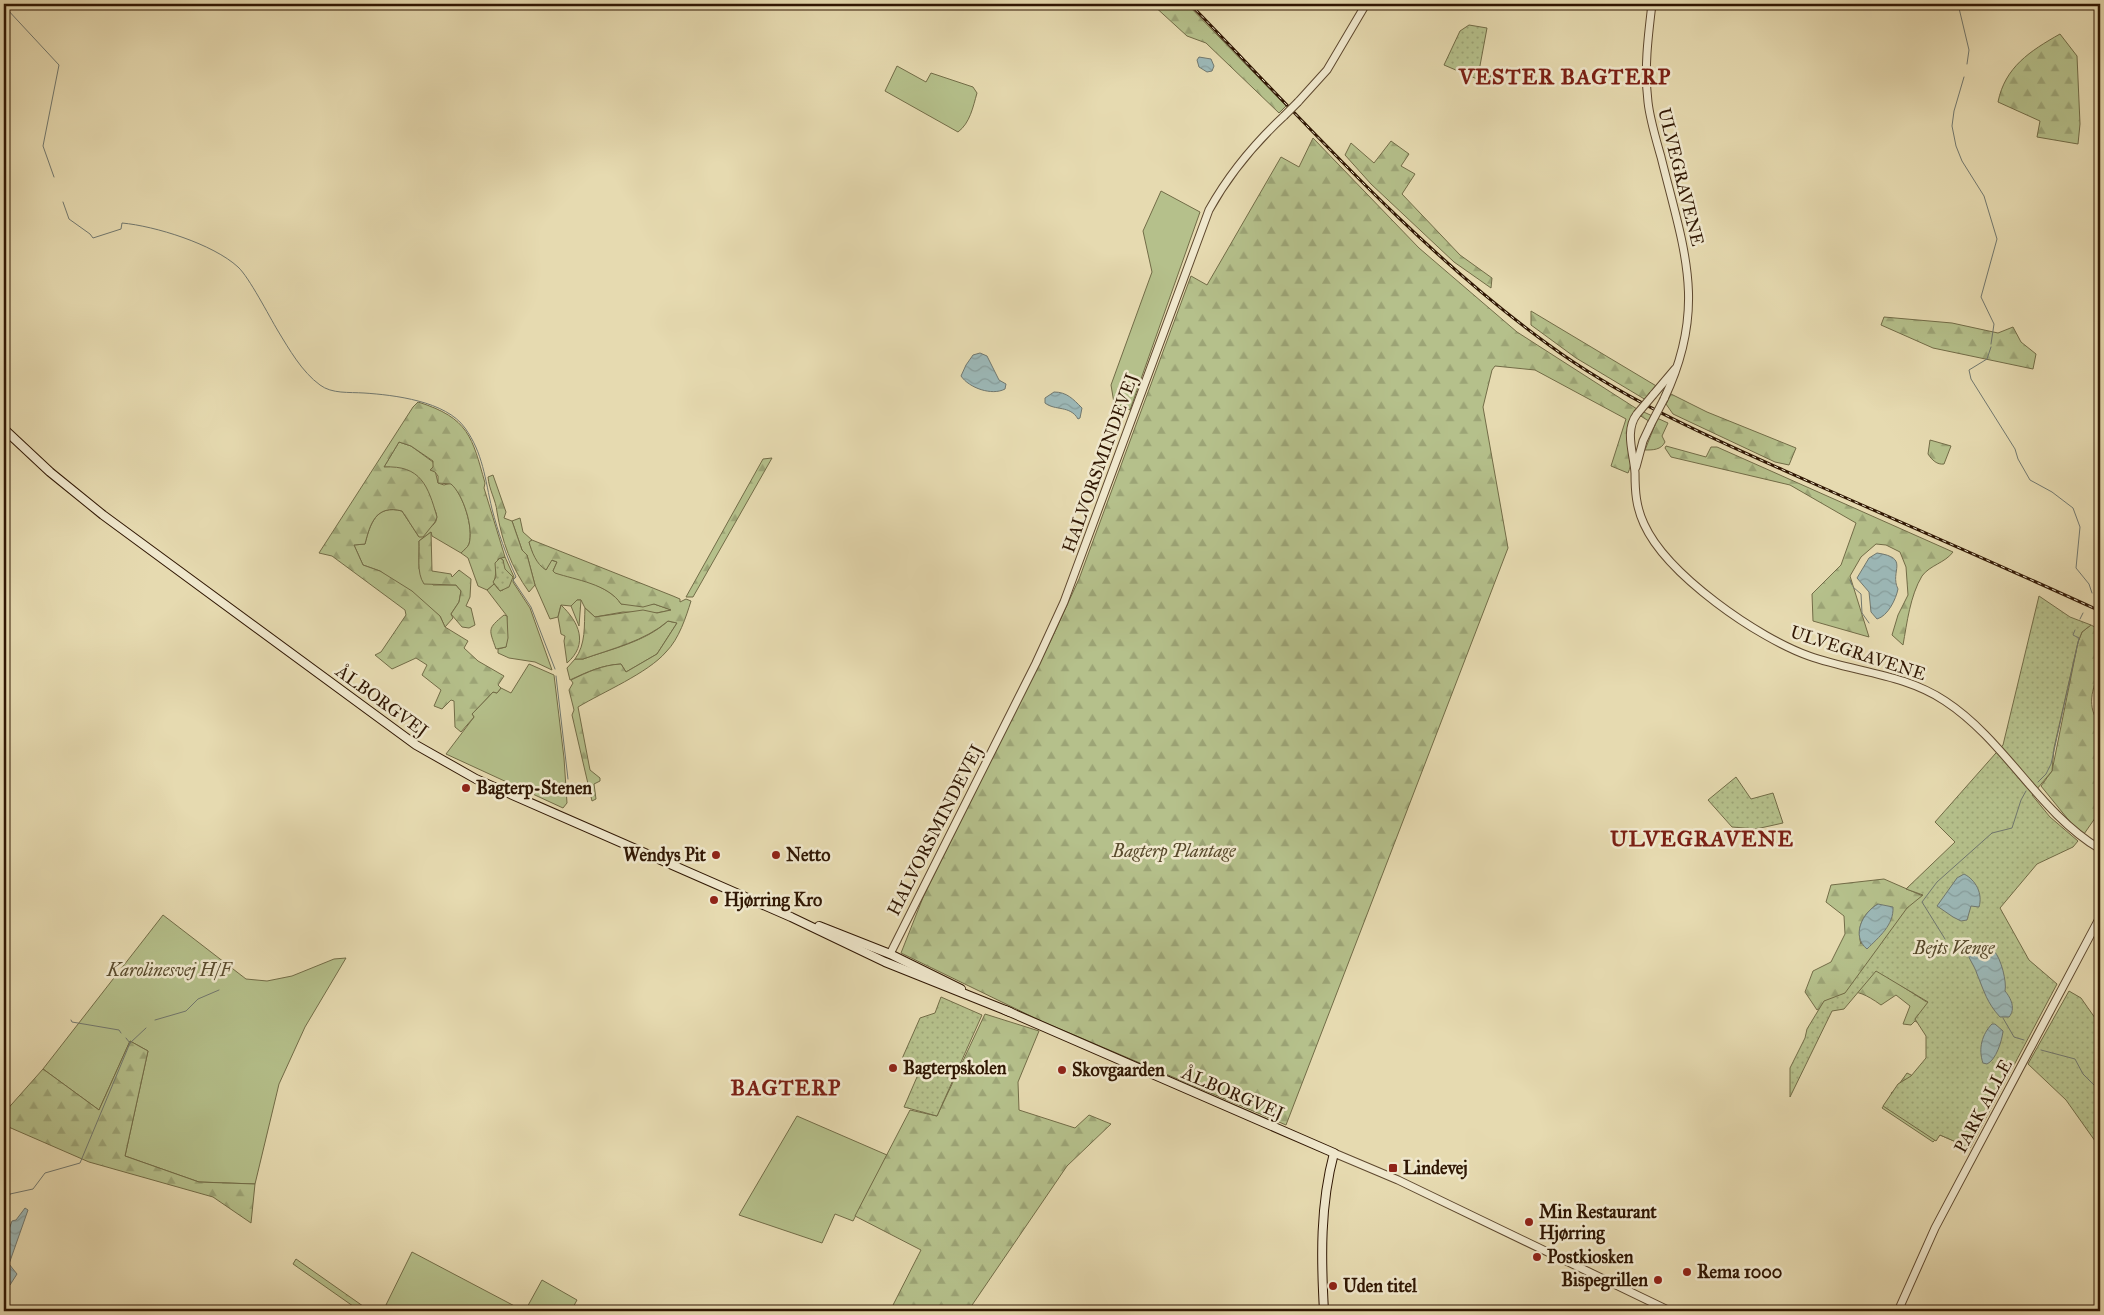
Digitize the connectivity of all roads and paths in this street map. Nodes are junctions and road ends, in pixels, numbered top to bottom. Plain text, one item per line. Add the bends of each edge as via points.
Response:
1 (1366, 4) edge
2 (1652, 4) edge
3 (1681, 358) junction
4 (4, 429) edge
5 (1634, 472) junction
6 (2100, 850) edge
7 (791, 917) junction
8 (2100, 917) edge
9 (890, 954) junction
10 (1010, 1012) junction
11 (1334, 1153) junction
12 (1324, 1311) edge
13 (1670, 1311) edge
14 (1898, 1311) edge

1 - 9 street, HALVORSMINDEVEJ, bridge via 1327,70 1246,154 1209,210 1061,611
2 - 3 street, ULVEGRAVENE via 1646,57 1648,103 1688,276 1690,302
3 - 5 street, ULVEGRAVENE, bridge via 1643,441
3 - 5 street, ULVEGRAVENE, bridge via 1669,377 1636,414 1630,436
4 - 7 main road, ÅLBORGVEJ via 103,515 416,745 476,779
5 - 6 street, ULVEGRAVENE via 1634,493 1649,534 1662,552 1719,605 1748,626 1792,650 1893,678 1944,700 1984,733 2065,823
7 - 9 main road, ÅLBORGVEJ
7 - 10 main road, ÅLBORGVEJ via 885,962
8 - 14 street, PARK ALLE via 1936,1228
9 - 10 main road, ÅLBORGVEJ
10 - 11 main road, ÅLBORGVEJ
11 - 12 main road via 1322,1234
11 - 13 street via 1398,1180

